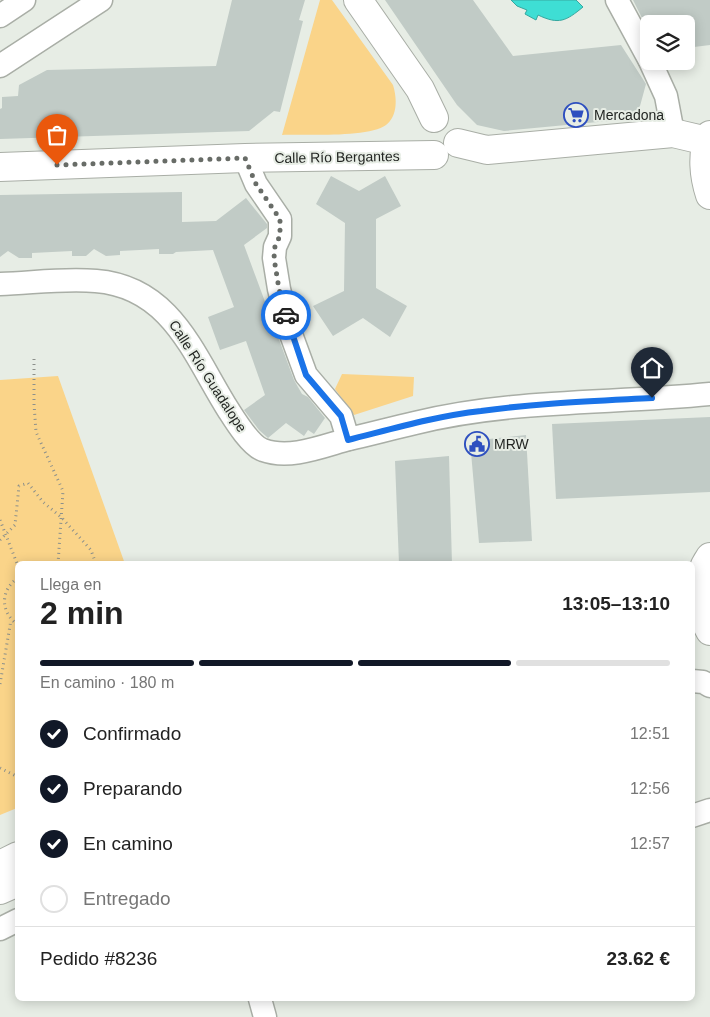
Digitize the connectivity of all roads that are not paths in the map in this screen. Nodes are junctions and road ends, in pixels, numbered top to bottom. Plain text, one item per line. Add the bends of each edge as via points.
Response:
1 (24, 0) edge
2 (101, 0) edge
3 (358, 0) edge
4 (617, 0) edge
5 (0, 16) edge
6 (640, 43) edge
7 (0, 66) edge
8 (654, 70) edge
9 (434, 118) junction
10 (672, 134) junction
11 (709, 138) edge
12 (458, 143) junction
13 (434, 155) junction
14 (245, 158) junction
15 (0, 167) edge
16 (710, 195) edge
17 (0, 284) edge
18 (710, 394) edge
19 (348, 440) junction
20 (710, 557) edge
21 (696, 589) edge
22 (710, 631) edge
23 (710, 634) edge
24 (695, 637) edge
25 (695, 681) edge
26 (710, 686) edge
27 (710, 810) edge
28 (695, 815) edge
29 (15, 858) edge
30 (0, 865) edge
31 (15, 883) edge
32 (0, 890) edge
33 (15, 922) edge
34 (0, 929) edge
35 (261, 1001) edge
36 (265, 1017) edge

1 - 5 street
2 - 7 street
3 - 9 main road via 420,89
4 - 6 street
8 - 10 street via 666,96
9 - 12 main road via 450,120 455,125
9 - 13 main road via 421,130 420,140 425,150
10 - 11 main road
10 - 12 main road via 487,150
11 - 16 main road via 704,159
12 - 13 main road via 449,154
13 - 14 main road, Calle Río Bergantes
14 - 15 main road, Calle Río Bergantes
14 - 19 street via 256,184 280,219 280,236 274,258 288,326 306,375 341,416
17 - 19 street, Calle Río Guadalope via 97,281 126,287 149,298 171,317 232,415 261,450 295,452
18 - 19 street, Calle Río Guadalope via 481,411
20 - 21 main road
21 - 22 main road
23 - 24 main road
25 - 26 street
27 - 28 street
29 - 30 main road
31 - 32 main road
33 - 34 street
35 - 36 street

